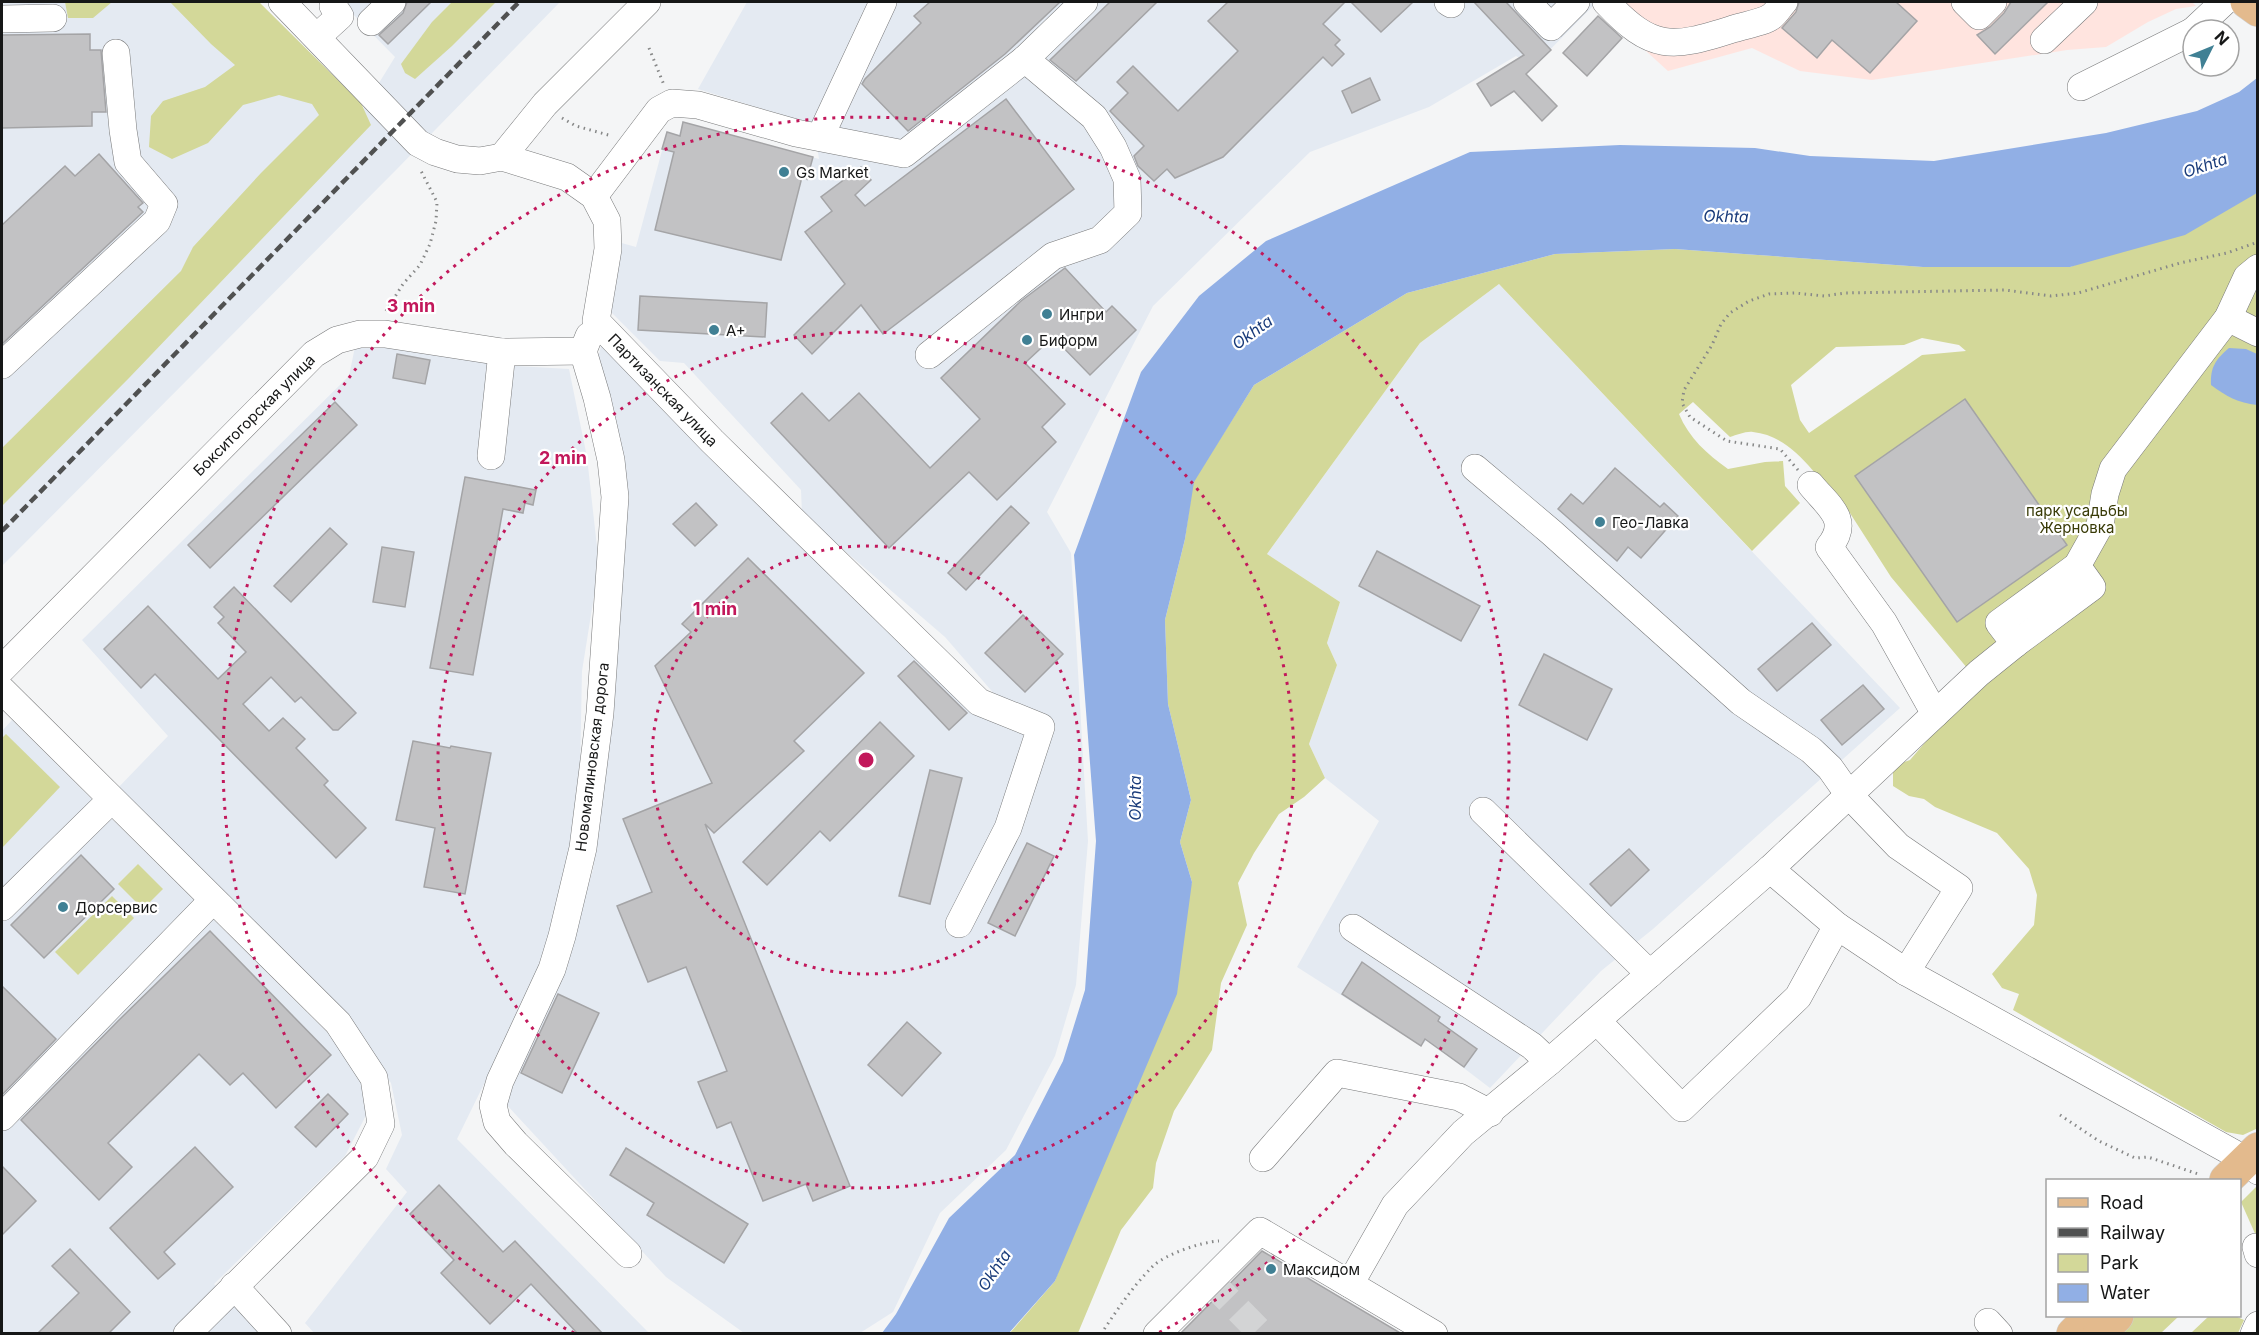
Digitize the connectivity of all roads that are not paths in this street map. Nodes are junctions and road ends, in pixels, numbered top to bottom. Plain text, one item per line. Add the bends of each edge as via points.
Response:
1 (282, 2) edge
2 (334, 2) edge
3 (392, 2) edge
4 (647, 2) edge
5 (883, 2) edge
6 (1084, 2) edge
7 (1527, 2) edge
8 (1576, 2) edge
9 (1606, 2) edge
10 (1784, 2) edge
11 (1965, 2) edge
12 (1993, 2) edge
13 (2084, 2) edge
14 (2224, 2) edge
15 (2247, 2) edge
16 (2258, 10) edge
17 (53, 18) dead end
18 (2207, 18) edge
19 (2, 19) edge
20 (371, 22) dead end
21 (317, 37) junction
22 (2181, 39) edge
23 (2044, 40) dead end
24 (116, 52) dead end
25 (1025, 59) junction
26 (2081, 87) dead end
27 (819, 137) junction
28 (502, 158) junction
29 (594, 196) junction
30 (2258, 268) edge
31 (2228, 318) junction
32 (596, 321) junction
33 (2258, 333) edge
34 (583, 351) junction
35 (502, 352) junction
36 (929, 355) dead end
37 (2, 365) edge
38 (491, 456) dead end
39 (1475, 468) dead end
40 (1811, 485) road end
41 (2, 669) edge
42 (2, 690) edge
43 (1935, 714) junction
44 (1849, 795) junction
45 (111, 800) junction
46 (1483, 811) dead end
47 (1770, 869) junction
48 (213, 900) junction
49 (2, 907) edge
50 (959, 924) dead end
51 (1837, 926) junction
52 (1353, 928) dead end
53 (1906, 972) junction
54 (1650, 974) junction
55 (1597, 1021) junction
56 (1549, 1062) junction
57 (1490, 1113) junction
58 (2, 1117) edge
59 (1263, 1158) dead end
60 (2241, 1168) edge
61 (628, 1254) dead end
62 (1350, 1284) junction
63 (234, 1286) junction
64 (2090, 1317) edge
65 (2116, 1317) edge
66 (2258, 1324) edge
67 (187, 1334) edge
68 (278, 1334) edge
69 (1157, 1334) edge
70 (1434, 1334) edge
71 (2073, 1334) edge
72 (2099, 1334) edge
73 (2254, 1334) edge

1 - 21 street, Партизанская улица
2 - 21 street via 340,16
3 - 20 street
4 - 28 street via 545,104
5 - 27 street
6 - 25 street
7 - 8 street via 1551,27
9 - 10 street via 1646,36 1671,44 1695,41 1772,16
11 - 12 street via 1979,16
13 - 23 street
14 - 18 street
15 - 16 main road
17 - 19 street
21 - 28 street, Партизанская улица via 418,143 457,159
22 - 26 street
24 - 37 street via 128,162 164,204 157,221
25 - 27 street via 904,154
25 - 36 street via 1094,117 1127,178 1128,213 1100,240 1053,256
27 - 29 street via 698,105 672,103 659,110
28 - 29 street, Партизанская улица via 567,177
29 - 32 street, Партизанская улица via 607,220 608,249
30 - 31 street via 2247,277
31 - 33 street
31 - 43 street via 2114,469 2104,494 2100,525 2077,566 1999,623 2015,644
32 - 34 street
32 - 50 street, Партизанская улица via 979,702 1041,728 1008,828
34 - 35 street, Бокситогорская улица
34 - 61 street, Новомалиновская дорога via 609,450 615,497 600,713 583,848 562,936 552,969 500,1081 493,1106 497,1122 516,1144
35 - 38 street
35 - 41 street, Бокситогорская улица via 385,334 360,334 337,340 314,354
39 - 44 street via 1741,702 1810,750 1830,768
40 - 43 street via 1840,526 1838,537 1829,547 1884,623
42 - 45 street
43 - 44 street
44 - 47 street
44 - 53 street via 1898,846 1959,888
45 - 48 street
45 - 49 street
46 - 54 street
47 - 51 street
47 - 54 street
48 - 58 street
48 - 63 street via 338,1023 374,1078 381,1124 365,1157
51 - 53 street
51 - 55 street via 1798,997 1682,1108
52 - 56 street via 1532,1046
53 - 60 street
54 - 55 street
55 - 56 street
56 - 57 street
57 - 59 street via 1459,1097 1337,1074
57 - 62 street via 1463,1133 1395,1205
62 - 69 street via 1260,1231
62 - 70 street
63 - 67 street
63 - 68 street
64 - 71 main road
65 - 72 main road
66 - 73 street

